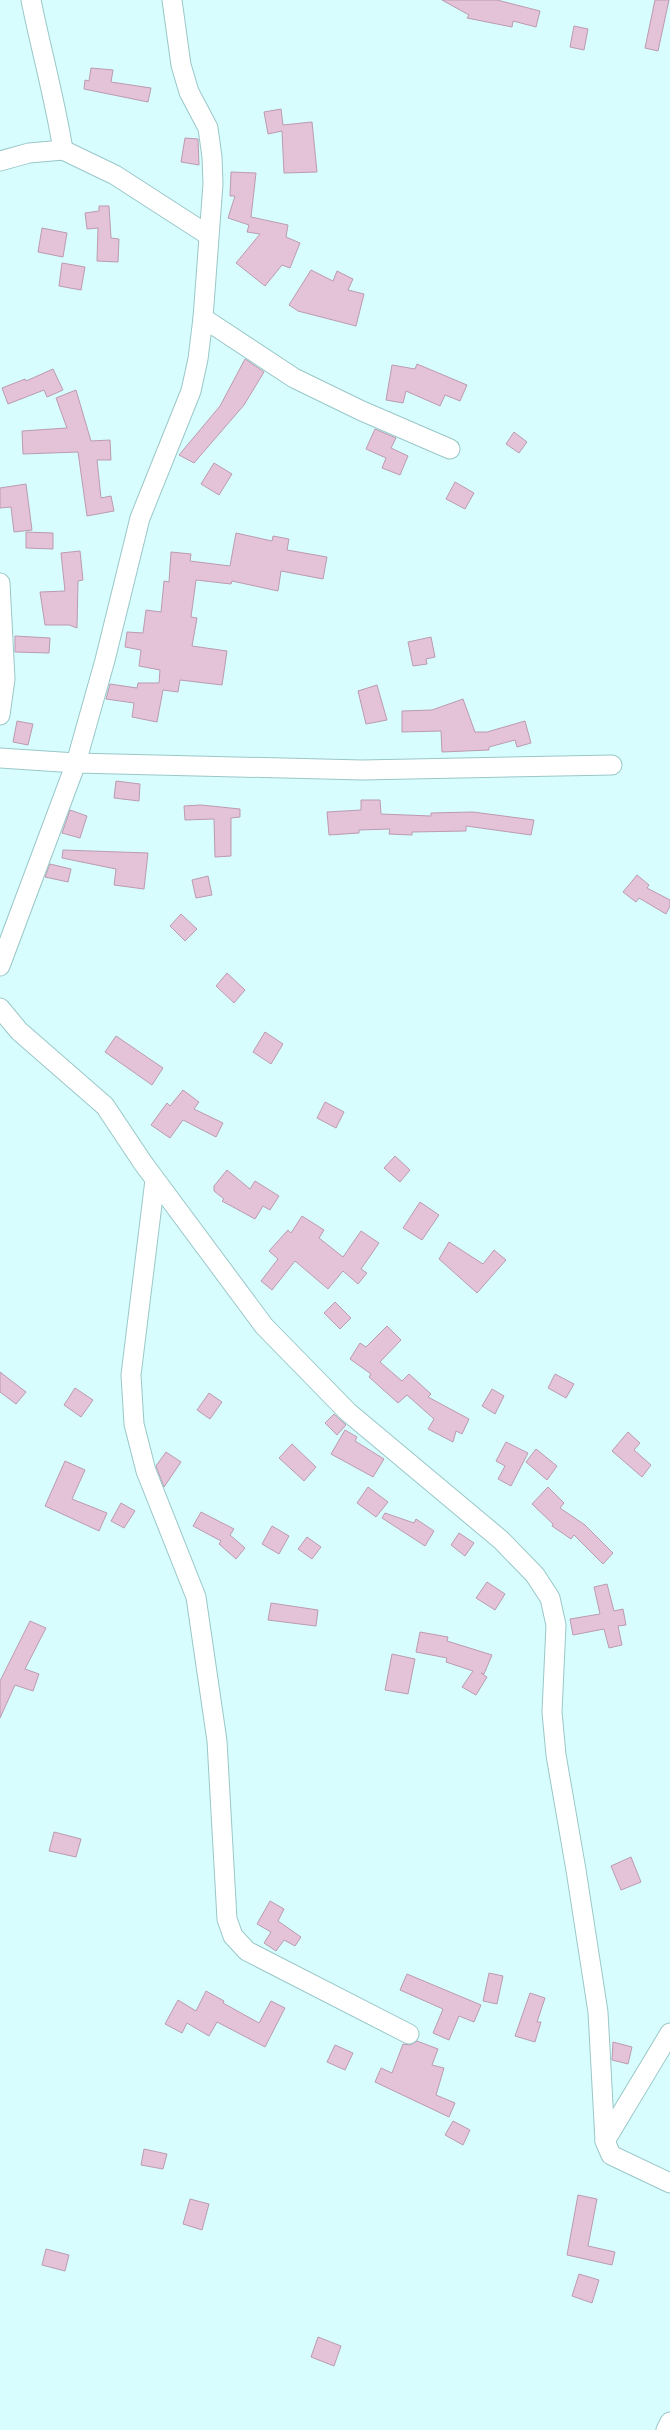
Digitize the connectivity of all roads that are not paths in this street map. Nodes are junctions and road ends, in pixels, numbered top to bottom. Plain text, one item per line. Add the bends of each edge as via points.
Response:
1 (31, 0) edge
2 (172, 0) edge
3 (63, 150) junction
4 (0, 160) edge
5 (208, 235) junction
6 (203, 318) junction
7 (450, 449) dead end
8 (0, 584) edge
9 (0, 714) edge
10 (0, 758) edge
11 (76, 763) junction
12 (612, 765) dead end
13 (0, 966) edge
14 (0, 1008) edge
15 (155, 1180) junction
16 (670, 2033) edge
17 (409, 2034) dead end
18 (604, 2141) junction
19 (670, 2183) edge
20 (670, 2422) edge
21 (666, 2430) edge

1 - 3 street via 56,105
2 - 5 street via 181,65 189,92 208,128 213,184
3 - 4 street
3 - 5 street via 116,175
5 - 6 street
6 - 7 street via 294,378
6 - 11 street via 191,391 140,518
8 - 9 street via 5,679
10 - 11 street
11 - 12 street via 362,770
11 - 13 street
14 - 15 street via 19,1031 105,1106
15 - 17 street via 131,1375 134,1424 146,1471 196,1597 217,1741 227,1919 233,1936 247,1950
15 - 18 street via 264,1326 348,1412 501,1540 535,1575 550,1598 556,1625 552,1712 556,1755 598,2012
16 - 18 street
18 - 19 street via 611,2155
20 - 21 street

